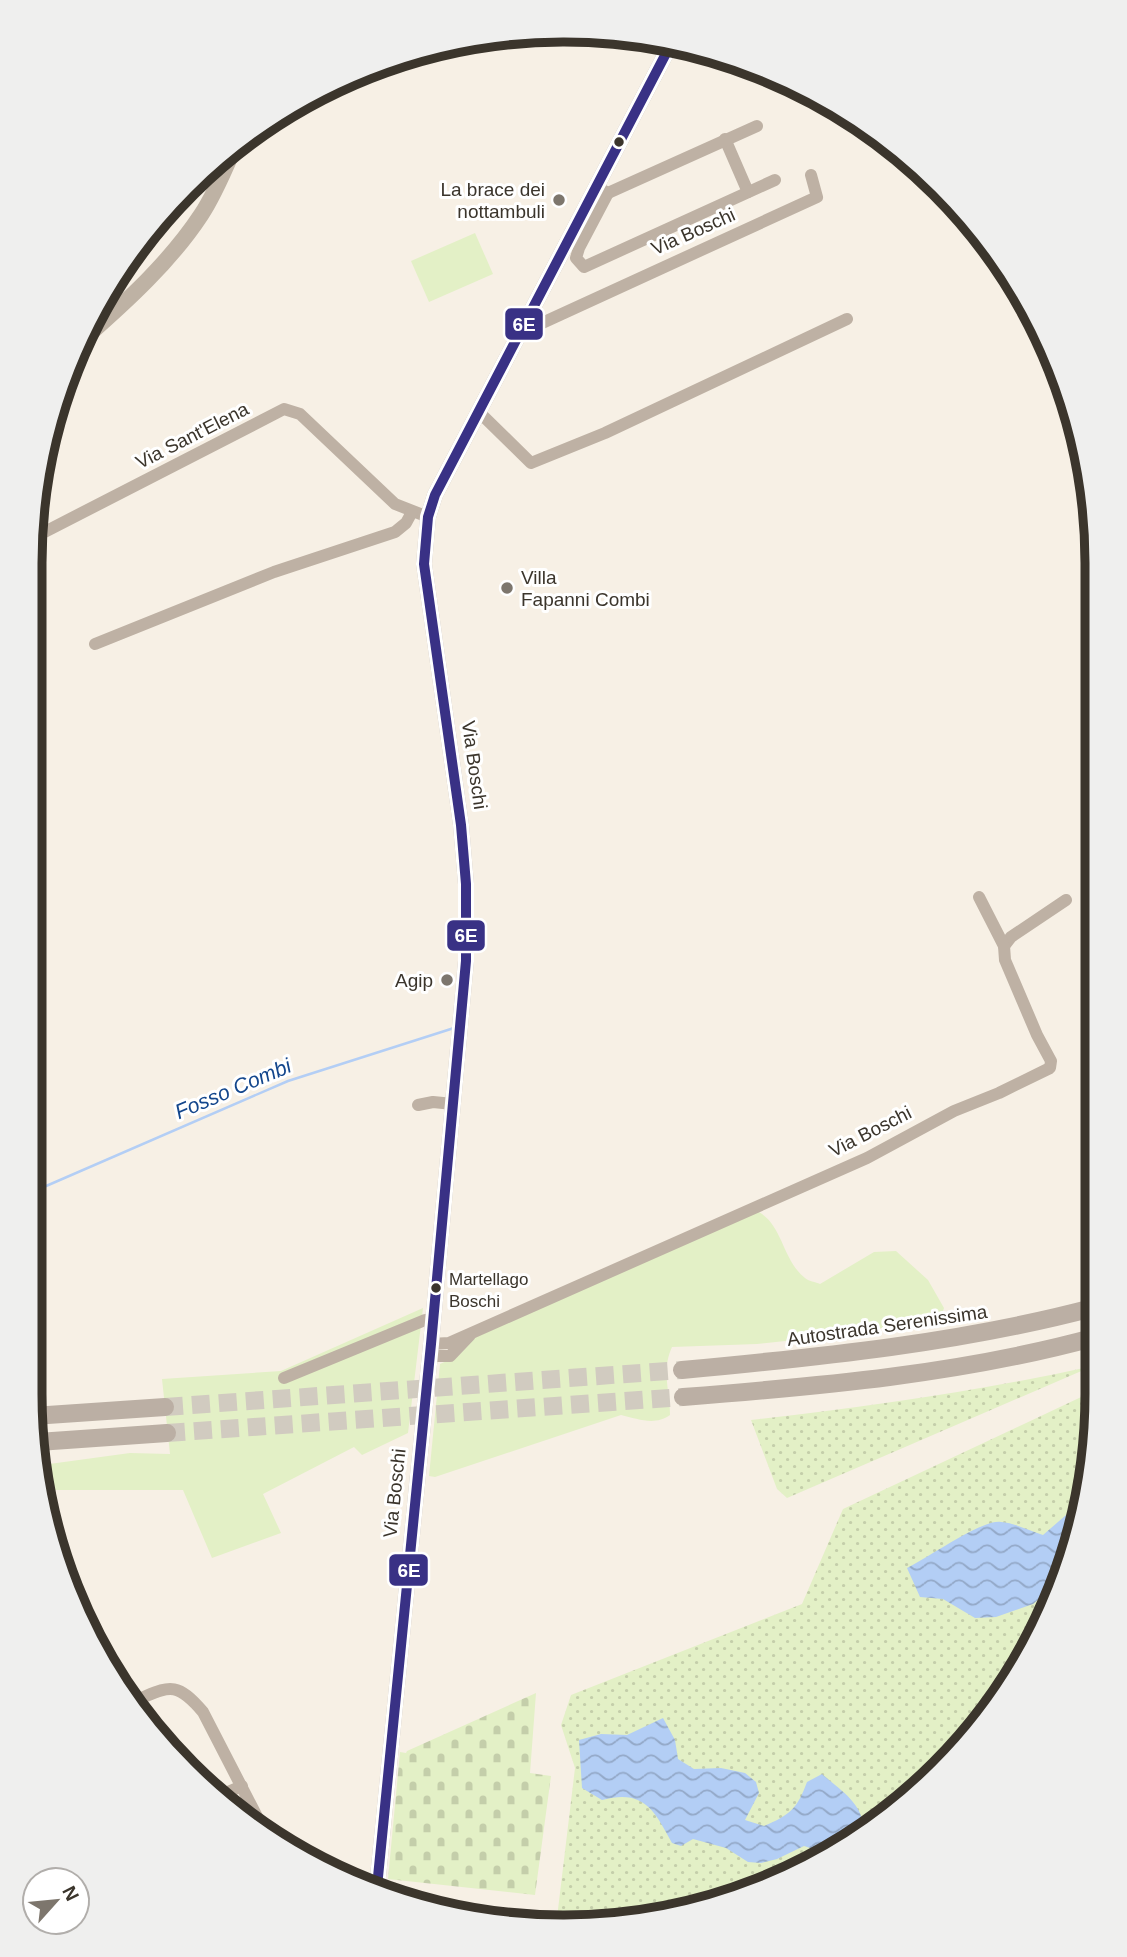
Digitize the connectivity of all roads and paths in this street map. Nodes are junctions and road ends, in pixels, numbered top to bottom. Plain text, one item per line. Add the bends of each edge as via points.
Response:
1 (667, 53) edge
2 (757, 125) dead end
3 (725, 139) junction
4 (224, 168) edge
5 (811, 175) dead end
6 (775, 180) dead end
7 (602, 190) junction
8 (748, 192) junction
9 (847, 319) dead end
10 (527, 321) junction
11 (101, 324) edge
12 (479, 412) junction
13 (412, 512) junction
14 (428, 517) junction
15 (43, 533) edge
16 (94, 644) dead end
17 (979, 897) dead end
18 (1066, 900) dead end
19 (1004, 946) junction
20 (453, 1104) junction
21 (418, 1105) dead end
22 (1085, 1310) edge
23 (433, 1320) junction
24 (1085, 1340) edge
25 (430, 1350) junction
26 (682, 1370) tunnel mouth
27 (284, 1378) dead end
28 (683, 1397) tunnel mouth
29 (164, 1407) tunnel mouth
30 (43, 1415) edge
31 (167, 1433) tunnel mouth
32 (44, 1441) edge
33 (141, 1698) edge
34 (242, 1786) junction
35 (228, 1792) edge
36 (256, 1814) edge
37 (378, 1880) edge

1 - 7 main road, Via Boschi
2 - 3 street
3 - 7 street
3 - 8 street, Via Boschi
4 - 11 main road via 201,214 169,257
5 - 10 street, Via Boschi via 817,197 540,324
6 - 8 street, Via Boschi
7 - 8 street, Via Boschi via 576,258 584,267
7 - 10 main road, Via Boschi
9 - 12 street via 531,463
10 - 12 main road, Via Boschi
12 - 14 main road, Via Boschi
13 - 14 street
13 - 15 street, Via Sant'Elena via 395,504 300,414 284,410
13 - 16 street via 395,532 274,572
14 - 20 main road, Via Boschi via 426,579 466,884 466,961
17 - 19 street, Via Boschi
18 - 19 street
19 - 25 street, Via Boschi via 1005,960 1051,1061 1050,1068 954,1111 867,1158
20 - 21 street
20 - 23 main road, Via Boschi
22 - 26 highway, Autostrada Serenissima via 900,1347
23 - 25 main road, Via Boschi
23 - 27 street
24 - 28 highway via 904,1376
25 - 37 main road, Via Boschi
29 - 30 highway
31 - 32 highway
33 - 34 street via 178,1688 190,1697 203,1712
34 - 35 street
34 - 36 street

